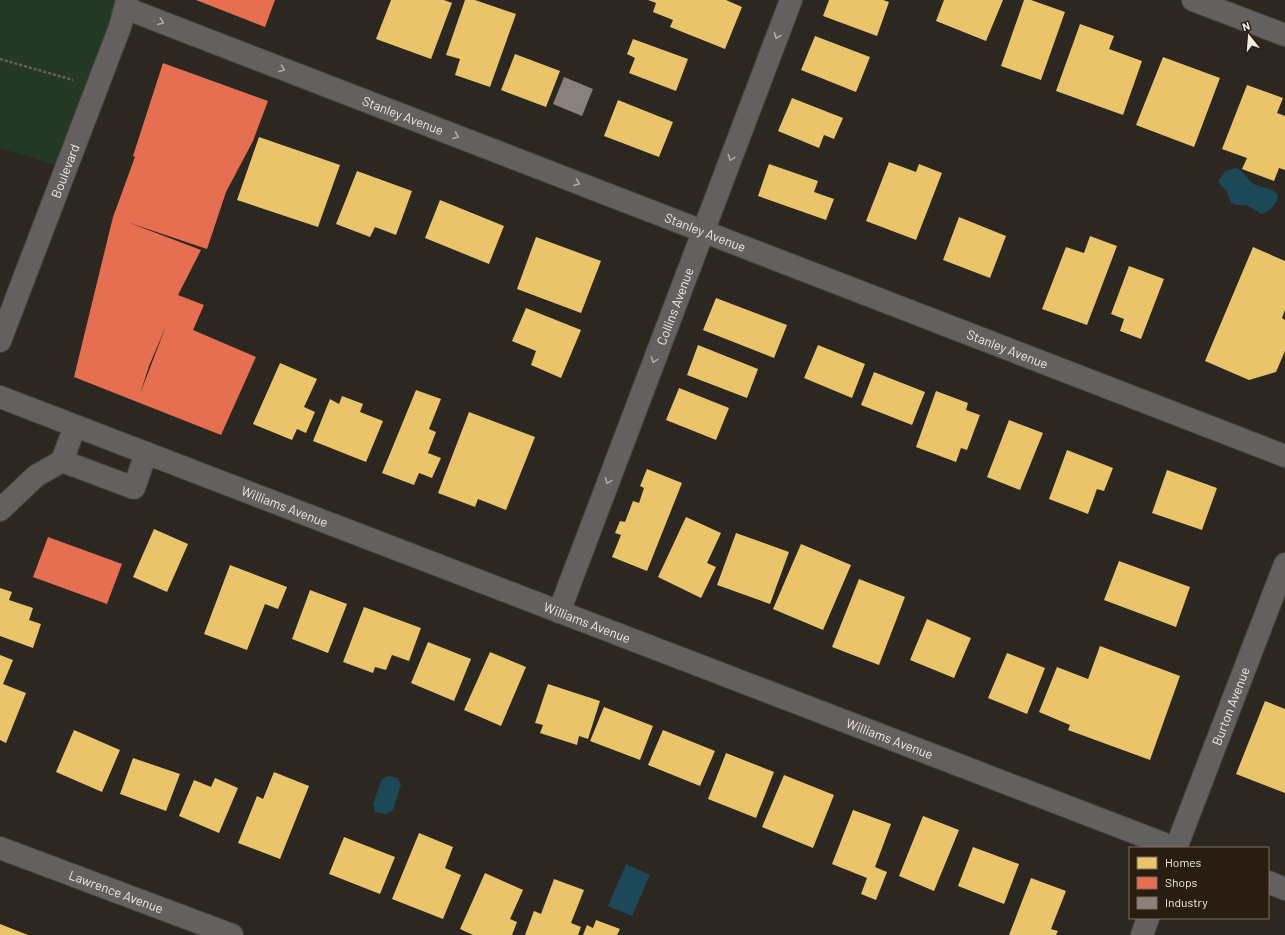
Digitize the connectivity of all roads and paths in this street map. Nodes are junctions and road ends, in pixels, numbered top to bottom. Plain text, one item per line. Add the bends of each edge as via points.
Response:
1 (791, 0) edge
2 (1193, 0) edge
3 (126, 4) edge
4 (1285, 35) edge
5 (0, 59) edge
6 (97, 87) junction
7 (703, 232) junction
8 (0, 341) edge
9 (0, 397) edge
10 (75, 426) junction
11 (146, 453) junction
12 (1285, 456) edge
13 (62, 461) junction
14 (0, 510) edge
15 (1285, 564) edge
16 (559, 612) junction
17 (1173, 847) edge
18 (1176, 847) edge
19 (0, 848) edge
20 (1269, 882) edge
21 (1285, 889) edge
22 (1148, 919) edge
23 (232, 935) edge
24 (1142, 935) edge

1 -> 7 street, Collins Avenue
2 - 4 street
3 - 6 street, Boulevard
3 -> 7 street, Stanley Avenue
5 - 6 path
6 - 8 street, Boulevard
7 - 12 street, Stanley Avenue
7 -> 16 street, Collins Avenue
9 - 10 street, Williams Avenue
10 - 11 street, Williams Avenue
10 - 13 street
11 - 13 street via 134,488
11 - 16 street, Williams Avenue
13 - 14 street via 36,476
15 - 18 street, Burton Avenue
16 - 17 street, Williams Avenue
19 - 23 street, Lawrence Avenue
20 - 21 street
22 - 24 street

